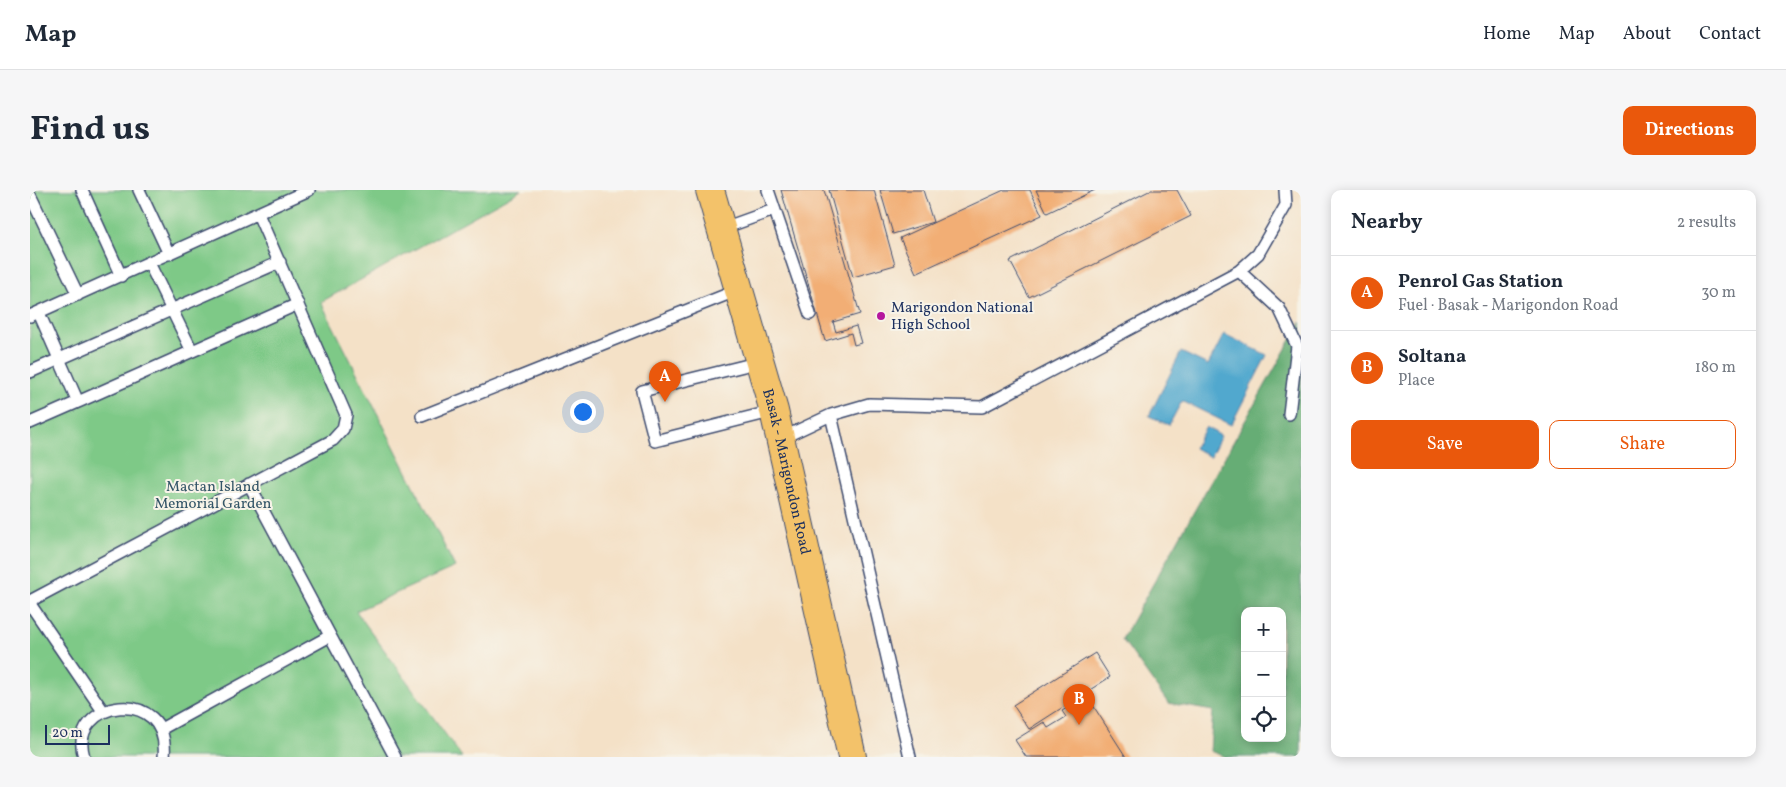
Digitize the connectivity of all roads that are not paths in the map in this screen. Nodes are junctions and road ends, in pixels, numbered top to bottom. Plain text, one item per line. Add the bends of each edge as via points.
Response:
1 (82, 190) edge
2 (139, 190) edge
3 (309, 190) edge
4 (710, 190) edge
5 (768, 190) edge
6 (1285, 190) edge
7 (30, 195) edge
8 (774, 210) junction
9 (258, 214) junction
10 (722, 229) junction
11 (169, 254) junction
12 (280, 262) junction
13 (149, 263) junction
14 (1239, 270) junction
15 (121, 276) junction
16 (738, 290) junction
17 (78, 295) junction
18 (298, 304) junction
19 (172, 310) junction
20 (810, 314) dead end
21 (34, 315) edge
22 (192, 351) junction
23 (59, 360) junction
24 (760, 362) junction
25 (30, 372) edge
26 (78, 402) junction
27 (774, 411) junction
28 (1289, 414) dead end
29 (831, 415) junction
30 (422, 416) dead end
31 (30, 423) edge
32 (780, 439) junction
33 (249, 484) junction
34 (30, 602) edge
35 (330, 636) junction
36 (103, 712) junction
37 (161, 729) junction
38 (84, 757) edge
39 (164, 757) edge
40 (395, 757) edge
41 (852, 757) edge
42 (910, 757) edge

1 - 15 lane
2 - 11 lane
3 - 9 lane
4 - 10 main road, Basak - Marigondon Road
5 - 8 lane
6 - 14 lane via 1286,205 1258,254
7 - 17 lane
8 - 10 lane
8 - 20 lane
9 - 11 lane
9 - 12 lane
10 - 16 main road, Basak - Marigondon Road
11 - 13 lane
12 - 18 lane
12 - 19 lane
13 - 15 lane
13 - 19 lane
14 - 28 lane via 1279,308 1297,346
14 - 29 lane via 982,407 869,404
15 - 17 lane
16 - 24 main road, Basak - Marigondon Road
16 - 30 lane
17 - 21 lane
18 - 22 lane
18 - 33 lane via 346,415 343,429 333,440
19 - 22 lane
19 - 23 lane
21 - 23 lane
22 - 26 lane
23 - 25 lane
23 - 26 lane
24 - 27 main road, Basak - Marigondon Road
24 - 27 lane via 642,391 655,441
26 - 31 lane
27 - 32 main road, Basak - Marigondon Road
29 - 32 lane
29 - 42 lane
32 - 41 main road, Basak - Marigondon Road
33 - 34 lane
33 - 35 lane
34 - 36 lane
35 - 37 lane
35 - 40 lane
36 - 37 lane via 119,706 136,708 150,716
36 - 38 lane via 91,722 84,736
37 - 39 lane

